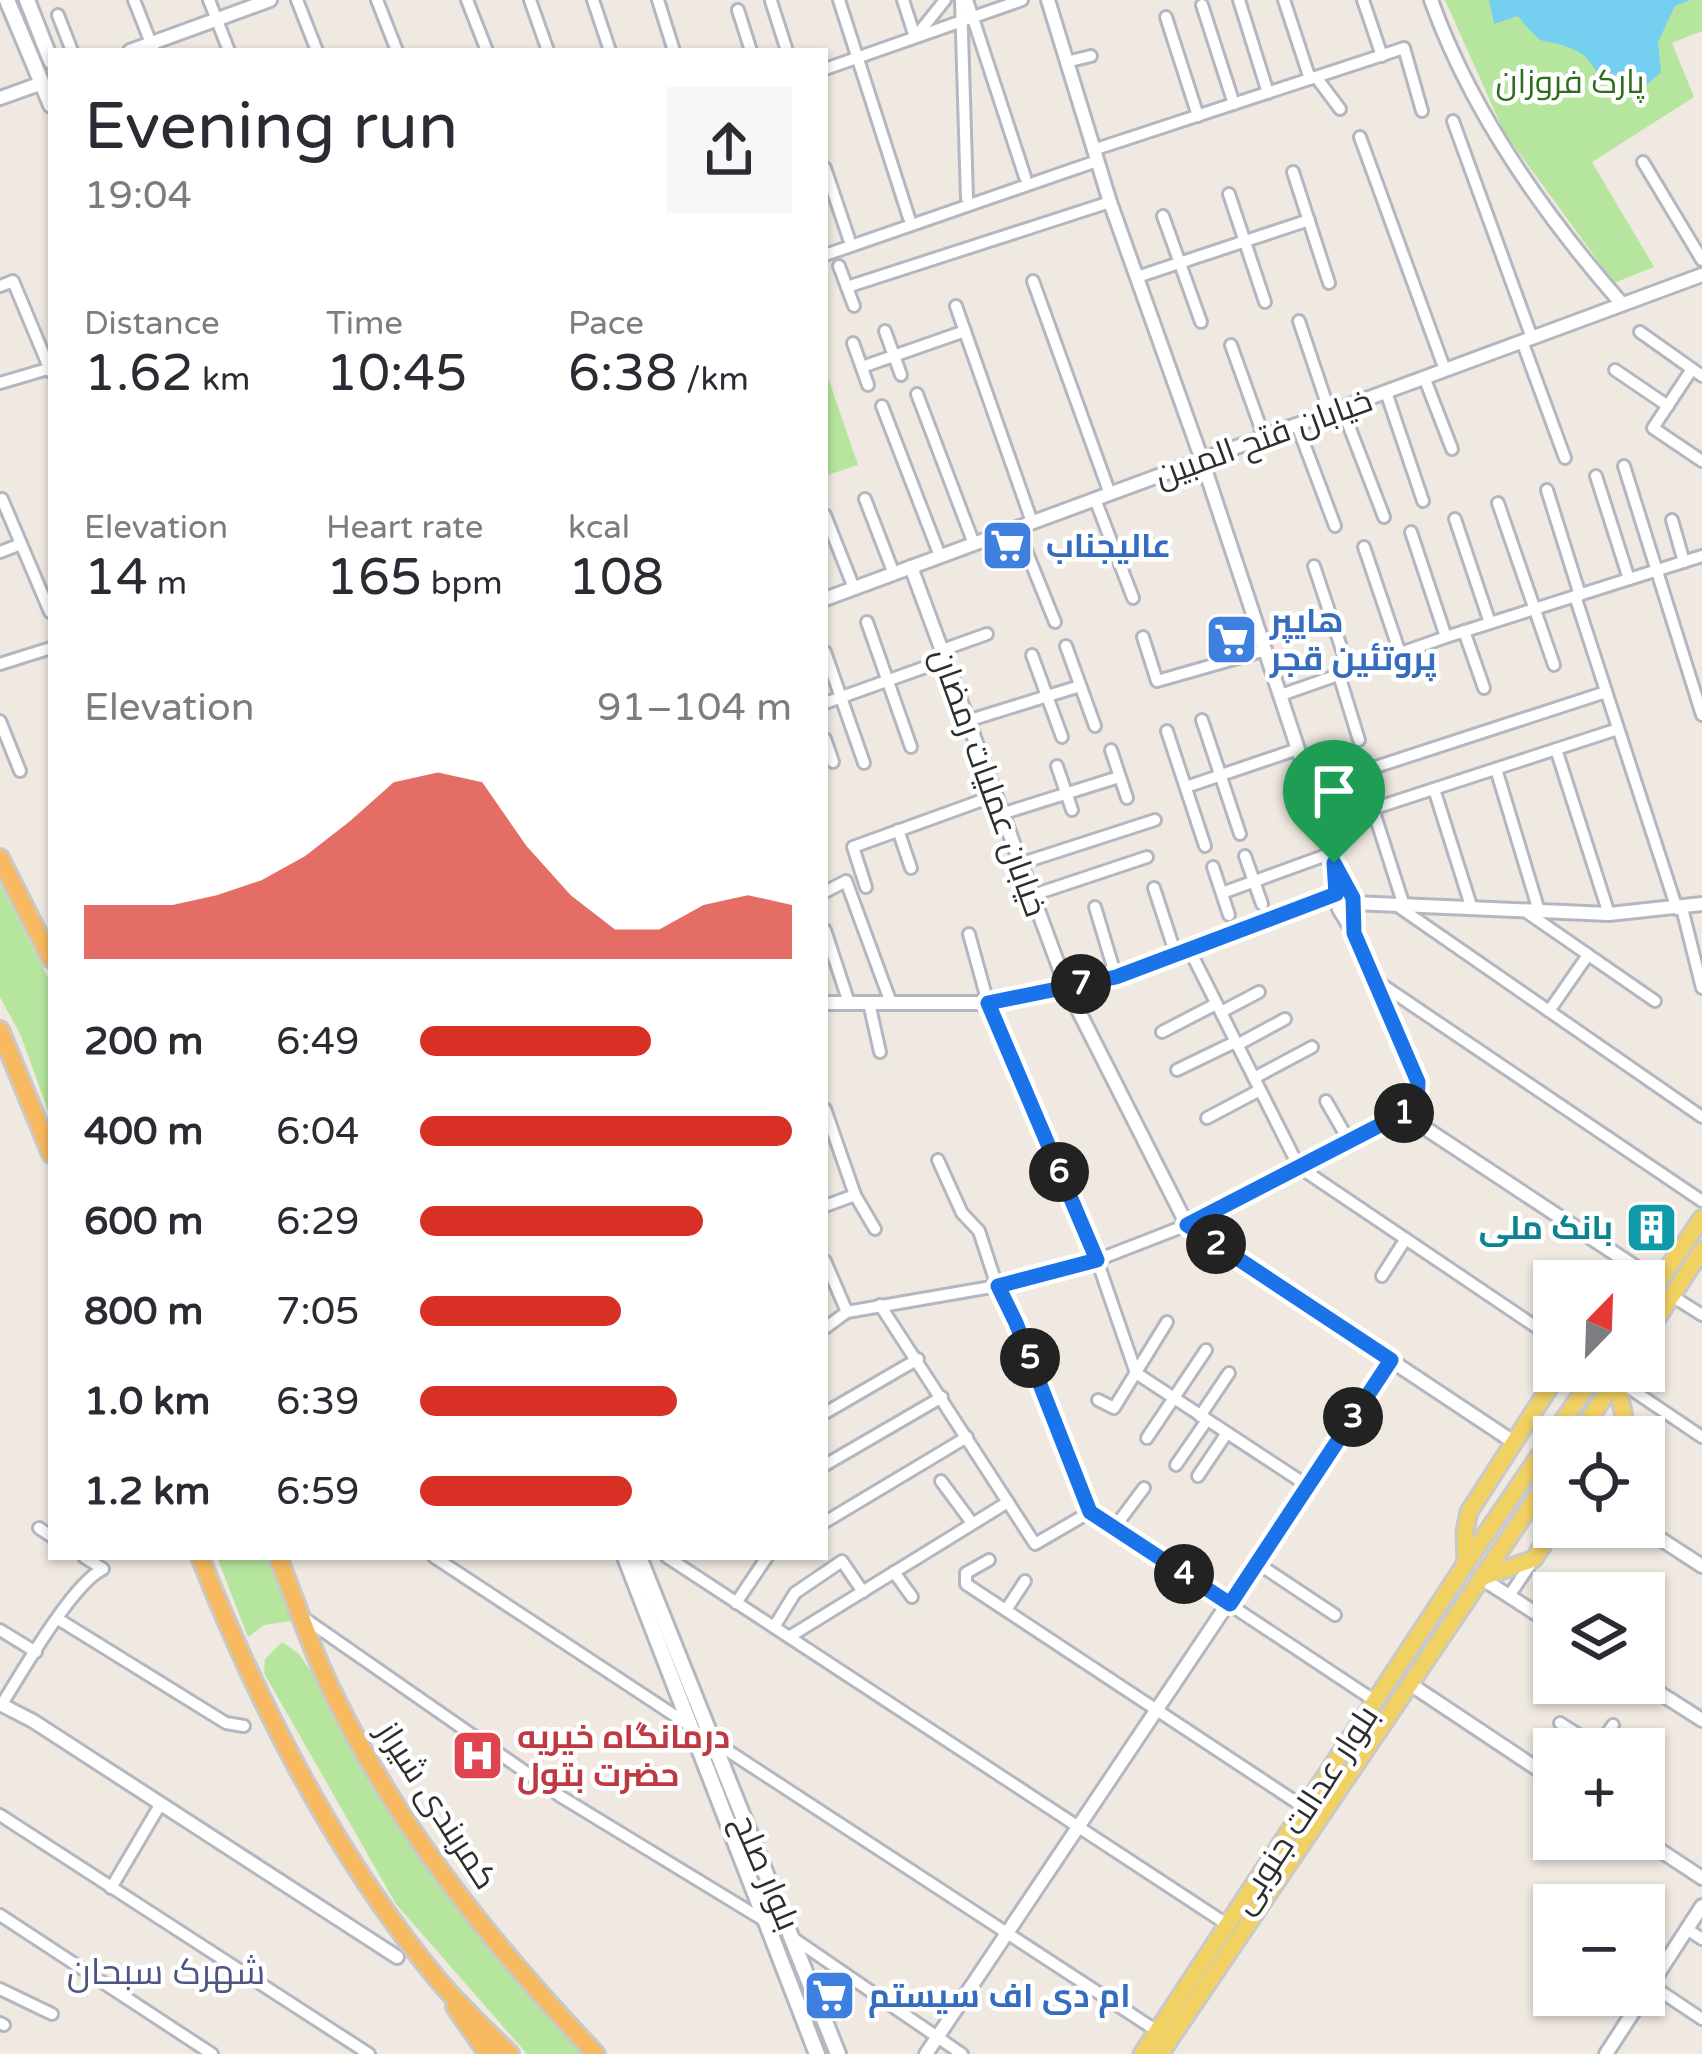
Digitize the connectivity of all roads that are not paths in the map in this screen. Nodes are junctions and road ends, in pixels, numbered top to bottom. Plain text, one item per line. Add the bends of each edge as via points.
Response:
1 (7, 0) edge
2 (27, 0) edge
3 (134, 0) edge
4 (208, 0) edge
5 (270, 0) edge
6 (297, 0) edge
7 (377, 0) edge
8 (467, 0) edge
9 (530, 0) edge
10 (592, 0) edge
11 (658, 0) edge
12 (839, 0) edge
13 (903, 0) edge
14 (945, 0) edge
15 (964, 0) edge
16 (1022, 0) edge
17 (1048, 0) edge
18 (1240, 0) edge
19 (1284, 0) edge
20 (1363, 0) edge
21 (1430, 0) edge
22 (771, 1) edge
23 (1202, 5) dead end
24 (738, 10) dead end
25 (58, 15) dead end
26 (973, 17) junction
27 (1166, 17) dead end
28 (215, 20) junction
29 (915, 37) junction
30 (152, 47) edge
31 (71, 48) edge
32 (228, 48) edge
33 (316, 48) edge
34 (396, 48) edge
35 (486, 48) edge
36 (547, 48) edge
37 (609, 48) edge
38 (673, 48) edge
39 (751, 48) edge
40 (786, 48) edge
41 (48, 53) edge
42 (1091, 56) dead end
43 (1382, 56) junction
44 (857, 58) junction
45 (1066, 62) junction
46 (828, 68) edge
47 (1313, 78) junction
48 (1090, 80) dead end
49 (42, 83) junction
50 (1073, 84) junction
51 (1268, 93) junction
52 (0, 98) edge
53 (48, 98) edge
54 (1234, 104) junction
55 (1340, 109) dead end
56 (1423, 111) dead end
57 (1198, 116) junction
58 (1453, 121) dead end
59 (1360, 137) dead end
60 (1095, 156) junction
61 (1643, 162) dead end
62 (1293, 172) dead end
63 (828, 177) edge
64 (1025, 177) dead end
65 (1229, 194) dead end
66 (968, 198) dead end
67 (1110, 202) junction
68 (1163, 216) dead end
69 (909, 218) dead end
70 (1309, 220) junction
71 (849, 239) dead end
72 (1245, 241) junction
73 (828, 254) edge
74 (1702, 260) edge
75 (1180, 262) junction
76 (839, 266) dead end
77 (1702, 275) edge
78 (1137, 277) junction
79 (1034, 281) dead end
80 (6, 283) edge
81 (1329, 284) dead end
82 (847, 287) junction
83 (1265, 302) dead end
84 (1622, 304) junction
85 (854, 306) dead end
86 (956, 307) dead end
87 (1300, 321) dead end
88 (1201, 322) dead end
89 (965, 331) junction
90 (885, 332) dead end
91 (1640, 332) dead end
92 (1527, 340) junction
93 (853, 343) dead end
94 (1231, 345) dead end
95 (894, 356) junction
96 (48, 363) edge
97 (862, 367) junction
98 (48, 370) edge
99 (1445, 370) junction
100 (1615, 370) dead end
101 (1697, 372) edge
102 (901, 375) dead end
103 (1424, 377) junction
104 (0, 383) edge
105 (868, 385) dead end
106 (1386, 392) junction
107 (917, 394) dead end
108 (882, 406) dead end
109 (1668, 406) junction
110 (1336, 410) junction
111 (1297, 425) junction
112 (1264, 437) junction
113 (1452, 449) dead end
114 (1564, 458) dead end
115 (1202, 460) junction
116 (1702, 461) edge
117 (1624, 466) dead end
118 (1596, 476) dead end
119 (1547, 490) dead end
120 (1110, 494) junction
121 (2, 499) edge
122 (865, 499) dead end
123 (1095, 499) junction
124 (1423, 501) dead end
125 (1498, 503) dead end
126 (1384, 517) dead end
127 (1454, 519) dead end
128 (1672, 520) dead end
129 (1032, 522) junction
130 (828, 523) edge
131 (1335, 526) dead end
132 (1017, 528) junction
133 (1411, 532) dead end
134 (21, 544) junction
135 (974, 544) junction
136 (1364, 547) dead end
137 (0, 552) edge
138 (940, 556) junction
139 (1702, 556) edge
140 (1684, 562) junction
141 (1314, 566) dead end
142 (911, 567) junction
143 (1656, 571) junction
144 (894, 574) junction
145 (1629, 579) junction
146 (854, 588) junction
147 (1577, 596) junction
148 (828, 598) edge
149 (1132, 598) dead end
150 (48, 607) edge
151 (1535, 609) junction
152 (867, 622) dead end
153 (1055, 622) dead end
154 (1490, 623) junction
155 (1464, 632) junction
156 (987, 634) dead end
157 (1446, 637) junction
158 (1143, 638) dead end
159 (1066, 646) dead end
160 (48, 649) edge
161 (1266, 650) junction
162 (1400, 653) junction
163 (943, 655) junction
164 (1032, 655) dead end
165 (828, 660) edge
166 (0, 664) edge
167 (1554, 665) dead end
168 (1344, 673) junction
169 (888, 680) junction
170 (1080, 686) junction
171 (1484, 688) dead end
172 (1606, 692) junction
173 (1281, 695) junction
174 (841, 697) junction
175 (1047, 697) junction
176 (828, 702) edge
177 (1702, 715) edge
178 (1202, 720) dead end
179 (0, 721) edge
180 (968, 722) junction
181 (1095, 726) dead end
182 (1618, 729) junction
183 (1167, 730) dead end
184 (1062, 736) dead end
185 (1359, 740) dead end
186 (911, 747) dead end
187 (828, 748) edge
188 (1298, 749) junction
189 (1556, 749) junction
190 (1111, 750) dead end
191 (833, 762) dead end
192 (864, 763) dead end
193 (1057, 766) dead end
194 (1496, 769) junction
195 (20, 771) dead end
196 (1220, 776) junction
197 (1120, 777) junction
198 (1186, 787) junction
199 (1311, 788) junction
200 (1434, 789) junction
201 (1066, 794) junction
202 (994, 796) junction
203 (1126, 798) dead end
204 (1373, 809) junction
205 (1072, 811) dead end
206 (1001, 814) junction
207 (1154, 820) dead end
208 (1323, 825) junction
209 (898, 830) junction
210 (1240, 834) dead end
211 (1205, 846) dead end
212 (1245, 856) dead end
213 (1147, 857) dead end
214 (0, 858) edge
215 (1333, 858) junction
216 (1019, 864) junction
217 (1213, 867) dead end
218 (911, 868) dead end
219 (1254, 881) junction
220 (866, 887) dead end
221 (1154, 888) dead end
222 (828, 890) edge
223 (1222, 893) junction
224 (1030, 896) junction
225 (1343, 899) junction
226 (1262, 904) dead end
227 (1702, 904) edge
228 (1400, 906) junction
229 (1095, 907) dead end
230 (1472, 908) junction
231 (1680, 908) junction
232 (1524, 911) junction
233 (1539, 911) junction
234 (1609, 914) junction
235 (1229, 915) dead end
236 (969, 934) dead end
237 (828, 939) edge
238 (48, 950) edge
239 (1183, 953) junction
240 (1588, 955) junction
241 (1116, 977) junction
242 (1375, 980) junction
243 (1066, 986) junction
244 (1702, 988) edge
245 (1259, 992) dead end
246 (1655, 1001) dead end
247 (828, 1003) edge
248 (849, 1003) junction
249 (869, 1003) junction
250 (892, 1003) junction
251 (988, 1003) junction
252 (1218, 1008) junction
253 (1550, 1011) junction
254 (1285, 1019) dead end
255 (0, 1030) edge
256 (1162, 1031) dead end
257 (1236, 1043) junction
258 (1312, 1048) dead end
259 (880, 1052) dead end
260 (1177, 1070) dead end
261 (1257, 1084) junction
262 (1326, 1101) dead end
263 (1417, 1106) junction
264 (828, 1117) edge
265 (1702, 1117) edge
266 (1208, 1118) dead end
267 (1349, 1142) junction
268 (48, 1147) edge
269 (938, 1160) dead end
270 (1299, 1167) junction
271 (855, 1195) junction
272 (1702, 1201) edge
273 (828, 1205) edge
274 (1702, 1218) edge
275 (1187, 1225) junction
276 (875, 1229) dead end
277 (1406, 1240) junction
278 (1702, 1250) edge
279 (1097, 1260) junction
280 (1625, 1260) edge
281 (828, 1269) edge
282 (1665, 1272) edge
283 (1382, 1276) dead end
284 (998, 1286) junction
285 (1672, 1296) junction
286 (880, 1305) junction
287 (1665, 1306) edge
288 (848, 1312) junction
289 (1702, 1315) edge
290 (1167, 1322) dead end
291 (1533, 1325) edge
292 (828, 1326) edge
293 (1206, 1350) dead end
294 (918, 1359) junction
295 (1391, 1360) junction
296 (1136, 1373) junction
297 (1229, 1373) dead end
298 (1546, 1392) edge
299 (1583, 1392) edge
300 (1636, 1392) edge
301 (1639, 1395) junction
302 (942, 1397) junction
303 (1173, 1398) junction
304 (1097, 1400) dead end
305 (828, 1411) edge
306 (1625, 1416) edge
307 (1204, 1418) junction
308 (1228, 1433) junction
309 (967, 1437) junction
310 (1702, 1437) edge
311 (1147, 1438) dead end
312 (1512, 1441) junction
313 (828, 1463) edge
314 (1176, 1465) dead end
315 (1198, 1476) dead end
316 (941, 1481) dead end
317 (1308, 1486) junction
318 (1144, 1488) dead end
319 (1533, 1501) edge
320 (1007, 1502) junction
321 (1090, 1512) junction
322 (828, 1520) edge
323 (972, 1523) junction
324 (39, 1528) dead end
325 (1114, 1528) junction
326 (48, 1534) edge
327 (1665, 1542) edge
328 (1541, 1548) edge
329 (1534, 1559) junction
330 (89, 1560) edge
331 (201, 1560) edge
332 (279, 1560) edge
333 (439, 1560) edge
334 (626, 1560) edge
335 (640, 1560) edge
336 (671, 1560) edge
337 (693, 1560) edge
338 (765, 1560) edge
339 (989, 1560) dead end
340 (1257, 1563) junction
341 (1466, 1563) junction
342 (1702, 1566) edge
343 (686, 1570) junction
344 (894, 1572) junction
345 (1481, 1577) junction
346 (1025, 1581) dead end
347 (863, 1592) junction
348 (1510, 1596) junction
349 (912, 1597) dead end
350 (736, 1603) junction
351 (1230, 1604) junction
352 (1006, 1610) junction
353 (1533, 1611) edge
354 (1335, 1615) dead end
355 (301, 1616) junction
356 (58, 1619) junction
357 (774, 1627) junction
358 (0, 1630) edge
359 (789, 1637) junction
360 (36, 1652) junction
361 (1409, 1684) junction
362 (1665, 1696) edge
363 (1375, 1701) junction
364 (1, 1704) edge
365 (1160, 1710) junction
366 (1701, 1718) edge
367 (1560, 1723) dead end
368 (1613, 1725) dead end
369 (244, 1726) dead end
370 (692, 1727) junction
371 (1568, 1728) edge
372 (1611, 1728) edge
373 (711, 1739) junction
374 (1533, 1766) edge
375 (160, 1805) junction
376 (1305, 1808) junction
377 (0, 1815) edge
378 (1079, 1826) junction
379 (1285, 1852) junction
380 (1665, 1854) edge
381 (1702, 1878) edge
382 (111, 1888) junction
383 (1702, 1906) edge
384 (0, 1915) edge
385 (768, 1922) junction
386 (1228, 1925) junction
387 (1688, 1929) junction
388 (1006, 1931) junction
389 (1702, 1939) edge
390 (796, 1940) junction
391 (397, 1958) dead end
392 (1665, 1964) edge
393 (439, 1981) junction
394 (0, 1988) edge
395 (1665, 1994) edge
396 (52, 2014) dead end
397 (1631, 2016) edge
398 (1702, 2019) edge
399 (830, 2030) junction
400 (1157, 2031) junction
401 (811, 2036) junction
402 (937, 2038) junction
403 (190, 2039) junction
404 (181, 2054) edge
405 (212, 2054) edge
406 (369, 2054) edge
407 (488, 2054) edge
408 (510, 2054) edge
409 (596, 2054) edge
410 (818, 2054) edge
411 (838, 2054) edge
412 (926, 2054) edge
413 (962, 2054) edge
414 (1142, 2054) edge
415 (1160, 2054) edge
416 (1606, 2054) edge

1 - 49 main road
2 - 41 main road
3 - 30 street
4 - 28 street
5 - 28 street
6 - 33 street
7 - 34 street
8 - 35 street
9 - 36 street
10 - 37 street
11 - 38 street
12 - 44 street
13 - 29 street
14 - 29 street
15 - 26 street
15 - 66 street
16 - 26 street
17 - 45 street
18 - 51 street
19 - 47 street
20 - 43 street
21 - 84 street via 1476,101 1574,249
22 - 40 street
23 - 54 street
24 - 39 street
25 - 31 street
26 - 29 street
26 - 64 street
27 - 57 street
28 - 30 street
28 - 32 street
29 - 44 street
42 - 45 street
43 - 47 street
43 - 56 street via 1404,48
44 - 46 street
44 - 69 street
45 - 50 street
47 - 51 street
47 - 55 street
48 - 50 street
49 - 52 street
49 - 53 main road
50 - 60 street
51 - 54 street
54 - 57 street
57 - 60 street
58 - 92 street
59 - 99 street
60 - 67 street
60 - 73 street
61 - 74 street
62 - 70 street
63 - 71 street
65 - 72 street
67 - 78 street
67 - 82 street
68 - 75 street
70 - 72 street
70 - 81 street
72 - 75 street
72 - 83 street
75 - 78 street
75 - 88 street
76 - 82 street
77 - 84 street, خیابان فتح المبین
78 - 115 street
79 - 120 street
80 - 96 street
82 - 85 street
84 - 92 street, خیابان فتح المبین
86 - 89 street
87 - 110 street
89 - 95 street
89 - 129 street
90 - 95 street
91 - 101 street
92 - 99 street, خیابان فتح المبین
92 - 114 street
93 - 97 street
94 - 112 street
95 - 97 street
95 - 102 street
97 - 105 street
98 - 104 street
99 - 103 street, خیابان فتح المبین
100 - 109 street
101 - 109 street
103 - 106 street, خیابان فتح المبین
103 - 113 street
106 - 110 street, خیابان فتح المبین
106 - 124 street
107 - 135 street
108 - 138 street
109 - 116 street via 1653,428
110 - 111 street, خیابان فتح المبین
110 - 126 street
111 - 112 street, خیابان فتح المبین
111 - 131 street
112 - 115 street, خیابان فتح المبین
115 - 120 street, خیابان فتح المبین
115 - 161 street
117 - 143 street
118 - 145 street
119 - 147 street
120 - 123 street, خیابان فتح المبین
121 - 134 street
122 - 144 street
123 - 129 street, خیابان فتح المبین
123 - 149 street
125 - 151 street
127 - 154 street
128 - 140 street
129 - 132 street, خیابان فتح المبین
130 - 146 street
132 - 135 street, خیابان فتح المبین
132 - 153 street
133 - 157 street
134 - 137 street
134 - 150 street
135 - 138 street, خیابان فتح المبین
136 - 162 street
138 - 142 street, خیابان فتح المبین
139 - 140 street
140 - 143 street
141 - 168 street
142 - 144 street, خیابان فتح المبین
142 - 163 street, خیابان عملیات رمضان
143 - 145 street
143 - 177 street
144 - 146 street, خیابان فتح المبین
145 - 147 street
146 - 148 street, خیابان فتح المبین
147 - 151 street
147 - 172 street
151 - 154 street
151 - 167 street
152 - 169 street
154 - 155 street
155 - 157 street
155 - 171 street
156 - 163 street
157 - 162 street
158 - 161 street via 1157,681
159 - 170 street
160 - 166 street
161 - 173 street
162 - 168 street
163 - 169 street
163 - 180 street, خیابان عملیات رمضان
164 - 175 street
165 - 174 street
168 - 173 street
168 - 185 street
169 - 174 street
169 - 186 street
170 - 175 street
170 - 181 street
172 - 182 street
172 - 199 street
173 - 188 street
174 - 176 street
174 - 192 street
175 - 180 street
175 - 184 street
178 - 196 street
179 - 195 street
180 - 202 street, خیابان عملیات رمضان
182 - 189 street
182 - 231 street
183 - 198 street
187 - 191 street
188 - 196 street
188 - 199 street
189 - 194 street
189 - 234 street
190 - 197 street
193 - 201 street
194 - 200 street
194 - 233 street
196 - 198 street
196 - 210 street
197 - 201 street
197 - 203 street
198 - 211 street
199 - 208 street
200 - 204 street
200 - 230 street
201 - 205 street
201 - 206 street
202 - 206 street, خیابان عملیات رمضان
202 - 209 street
204 - 208 street
204 - 228 street
206 - 216 street, خیابان عملیات رمضان
207 - 216 street
208 - 215 street
209 - 218 street
209 - 220 street via 853,847
212 - 219 street
213 - 224 street
214 - 238 highway
215 - 219 street
215 - 225 street
216 - 224 street, خیابان عملیات رمضان
217 - 223 street
219 - 223 street
219 - 226 street
221 - 239 street
222 - 250 street via 846,881
223 - 235 street
224 - 243 street, خیابان عملیات رمضان
225 - 228 street
225 - 239 street
225 - 242 street
227 - 231 street
228 - 230 street
228 - 253 street
229 - 241 street
230 - 232 street
231 - 234 street
231 - 244 street
232 - 233 street
232 - 240 street
233 - 234 street
236 - 251 street
237 - 248 street
239 - 241 street
239 - 252 street
240 - 246 street
240 - 253 street
241 - 243 street
242 - 263 street via 1418,1082
242 - 272 street
243 - 251 street
243 - 275 street, خیابان عملیات رمضان
245 - 252 street
247 - 248 street
248 - 249 street
249 - 250 street
249 - 259 street
250 - 251 street
251 - 279 street
252 - 256 street
252 - 257 street
253 - 265 street
254 - 257 street
255 - 268 highway
257 - 260 street
257 - 261 street
258 - 261 street
261 - 266 street
261 - 270 street
262 - 267 street
263 - 267 street
263 - 280 street via 1422,1126
264 - 271 street
267 - 270 street
269 - 284 street via 979,1231
270 - 275 street
270 - 277 street
271 - 273 street
271 - 276 street
274 - 282 main road
275 - 279 street
275 - 295 street, خیابان عملیات رمضان
277 - 283 street
277 - 291 street
278 - 285 main road
279 - 284 street
279 - 296 street
281 - 288 street
284 - 286 street
284 - 321 street
285 - 287 main road
285 - 289 street
286 - 288 street
286 - 294 street
288 - 292 street
290 - 296 street
293 - 303 street
294 - 302 street
294 - 305 street
295 - 312 street, خیابان عملیات رمضان
295 - 317 street
296 - 303 street
296 - 304 street via 1114,1408
297 - 307 street
298 - 312 main road, بلوار عدالت جنوبی
299 - 341 main road, بلوار عدالت جنوبی
300 - 301 street
301 - 306 street
301 - 310 street
302 - 309 street
302 - 313 street
303 - 307 street
303 - 311 street
307 - 308 street
307 - 314 street
308 - 315 street
308 - 317 street
309 - 320 street
309 - 322 street
312 - 341 main road, بلوار عدالت جنوبی via 1469,1512
316 - 323 street
317 - 340 street
318 - 325 street
319 - 345 main road, بلوار عدالت جنوبی
320 - 321 street via 1034,1544
320 - 323 street
321 - 325 street
323 - 344 street
324 - 326 street
325 - 351 street
327 - 342 street
328 - 329 main road
329 - 345 main road
329 - 348 street
330 - 356 street via 103,1569
331 - 393 highway via 289,1754
332 - 355 highway, کمربندی شیراز
333 - 370 street
334 - 370 main road, بلوار صلح
335 - 373 main road, بلوار صلح
336 - 343 street
337 - 343 street
338 - 350 street
339 - 352 street via 966,1573 966,1584
340 - 351 street
340 - 354 street
341 - 363 main road, بلوار عدالت جنوبی
343 - 350 street
344 - 347 street
344 - 349 street
345 - 348 street
345 - 361 main road, بلوار عدالت جنوبی
346 - 352 street
347 - 357 street via 842,1561 795,1593
347 - 359 street
348 - 353 street
350 - 357 street
351 - 363 street
351 - 365 street
352 - 365 street
355 - 385 street via 560,1796
355 - 409 highway, کمربندی شیراز via 335,1698 421,1844
356 - 360 street
356 - 369 street via 226,1724
357 - 359 street
358 - 360 street
359 - 378 street
360 - 364 street
361 - 374 street
361 - 379 main road, بلوار عدالت جنوبی
362 - 366 street
363 - 376 main road, بلوار عدالت جنوبی
364 - 375 street
365 - 376 street
365 - 378 street
367 - 371 street
368 - 372 street
370 - 385 main road, بلوار صلح
373 - 388 street
373 - 390 main road, بلوار صلح
375 - 382 street
375 - 391 street
376 - 379 main road, بلوار عدالت جنوبی
377 - 382 street
378 - 386 street
378 - 388 street
379 - 386 main road, بلوار عدالت جنوبی
379 - 415 main road, بلوار عدالت جنوبی
380 - 381 street
382 - 406 street
383 - 387 street
384 - 403 street
385 - 401 main road, بلوار صلح
386 - 400 main road, بلوار عدالت جنوبی
387 - 389 street
387 - 392 street
388 - 400 street
388 - 402 street
390 - 399 main road, بلوار صلح
390 - 402 street
393 - 407 highway
393 - 408 highway
394 - 396 street
395 - 398 street
397 - 416 street
399 - 401 main road
399 - 411 main road, بلوار صلح
400 - 414 main road, بلوار عدالت جنوبی
401 - 410 main road, بلوار صلح
402 - 412 street
402 - 413 street
403 - 404 street
403 - 405 street

